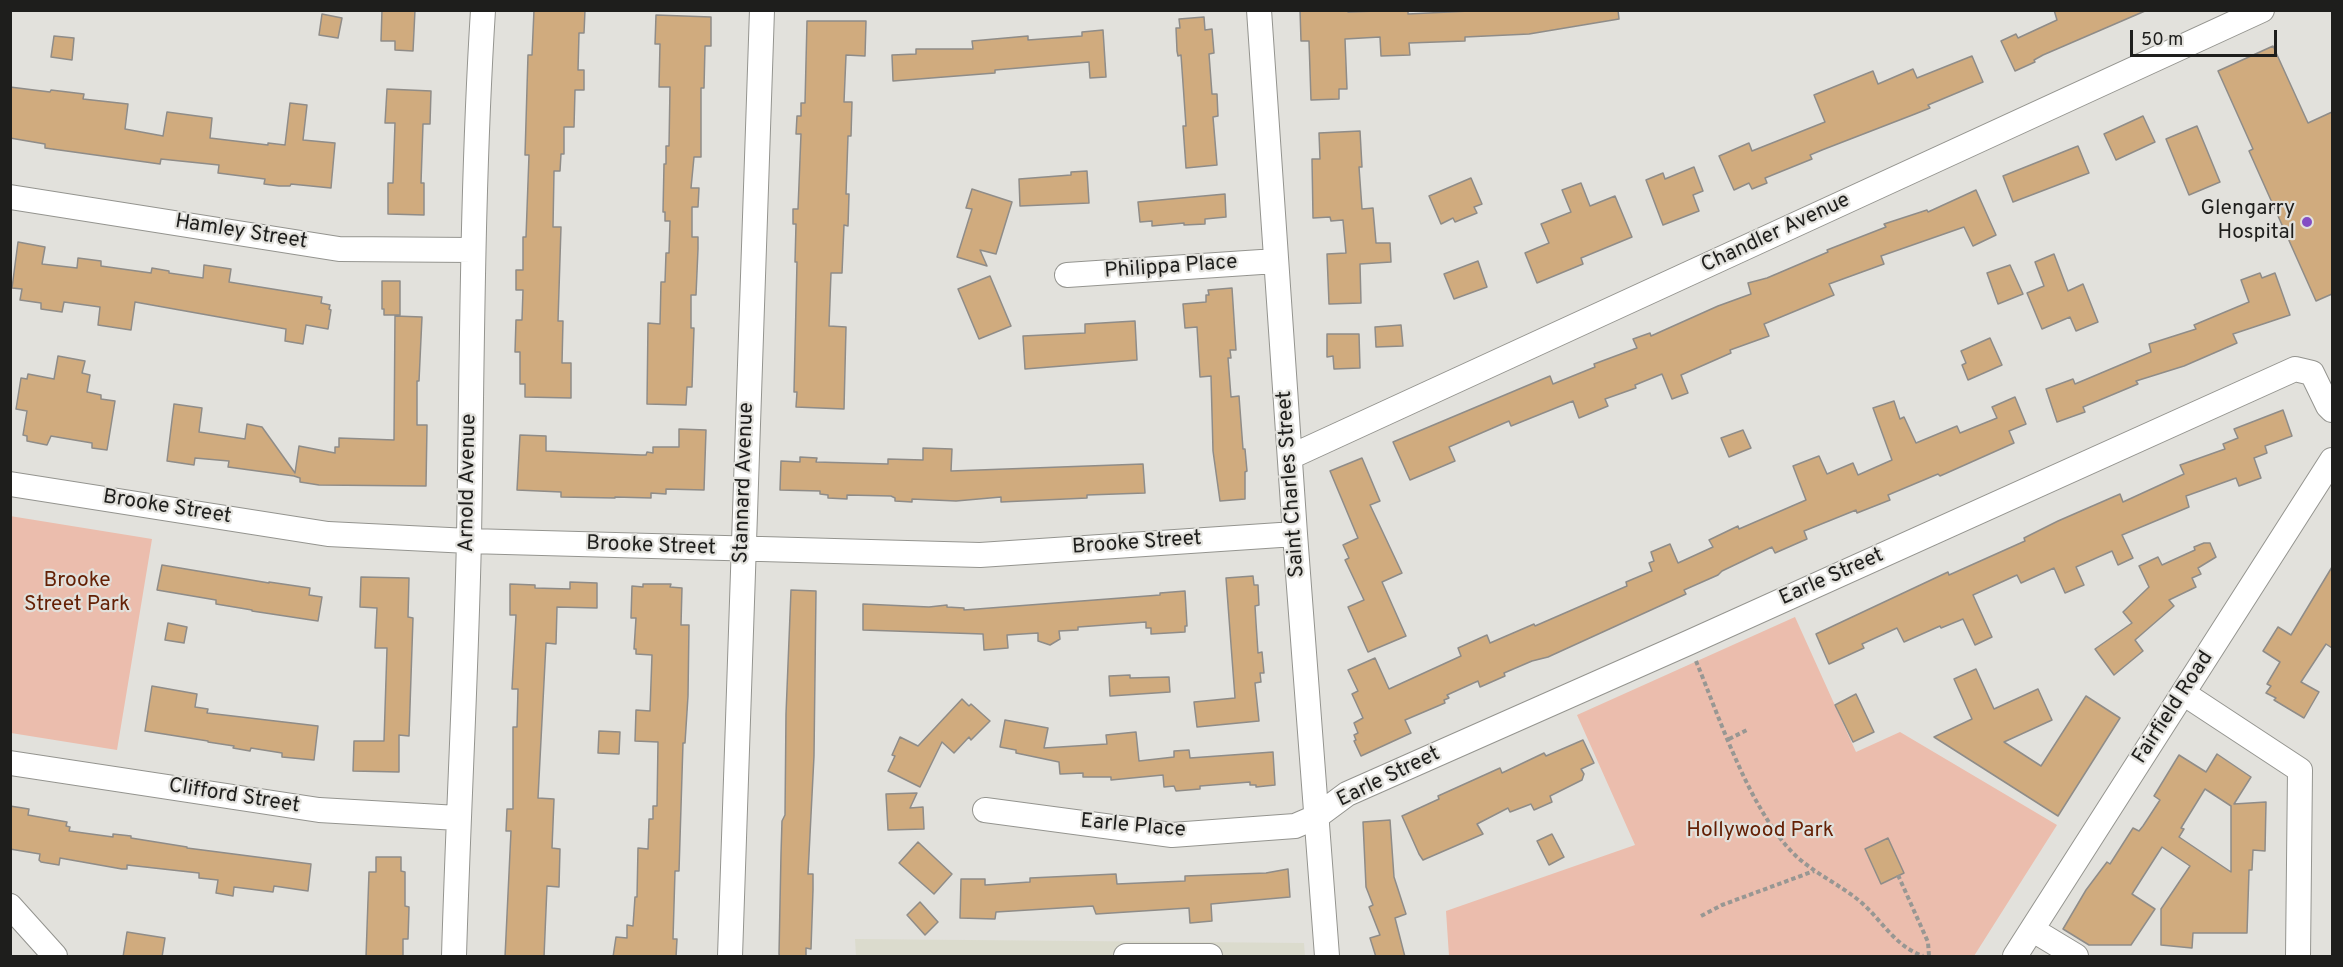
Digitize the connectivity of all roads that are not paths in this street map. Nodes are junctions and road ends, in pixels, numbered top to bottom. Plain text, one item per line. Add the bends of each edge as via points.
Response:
1 (483, 10) edge
2 (762, 10) edge
3 (1259, 10) edge
4 (2262, 10) edge
5 (10, 197) edge
6 (472, 250) junction
7 (1276, 261) junction
8 (1067, 275) dead end
9 (2332, 410) edge
10 (1290, 457) junction
11 (2332, 460) edge
12 (10, 484) edge
13 (1295, 534) junction
14 (469, 541) junction
15 (742, 549) junction
16 (2183, 693) junction
17 (10, 763) edge
18 (985, 810) dead end
19 (1316, 817) junction
20 (458, 818) junction
21 (10, 906) edge
22 (2033, 930) junction
23 (55, 957) edge
24 (454, 957) edge
25 (729, 957) edge
26 (1126, 957) edge
27 (1210, 957) edge
28 (1327, 957) edge
29 (2015, 957) edge
30 (2076, 957) edge
31 (2298, 957) edge

1 - 6 street, Arnold Avenue
2 - 15 street, Stannard Avenue
3 - 7 street, Saint Charles Street
4 - 10 street, Chandler Avenue
5 - 6 street, Hamley Street via 339,249
6 - 14 street, Arnold Avenue
7 - 8 street, Philippa Place
7 - 10 street, Saint Charles Street
9 - 19 street, Earle Street via 2312,373 2295,369 1347,794
10 - 13 street, Saint Charles Street
11 - 16 street, Fairfield Road
12 - 14 street, Brooke Street via 328,534
13 - 15 street, Brooke Street via 980,555
13 - 19 street, Saint Charles Street
14 - 15 street, Brooke Street
14 - 20 street, Arnold Avenue
15 - 25 street, Stannard Avenue
16 - 22 street, Fairfield Road
16 - 31 street via 2300,770
17 - 20 street, Clifford Street via 319,810
18 - 19 street, Earle Place via 1172,835 1295,826
19 - 28 street, Saint Charles Street
20 - 24 street, Arnold Avenue
21 - 23 street
22 - 29 street, Fairfield Road
22 - 30 street
26 - 27 street

